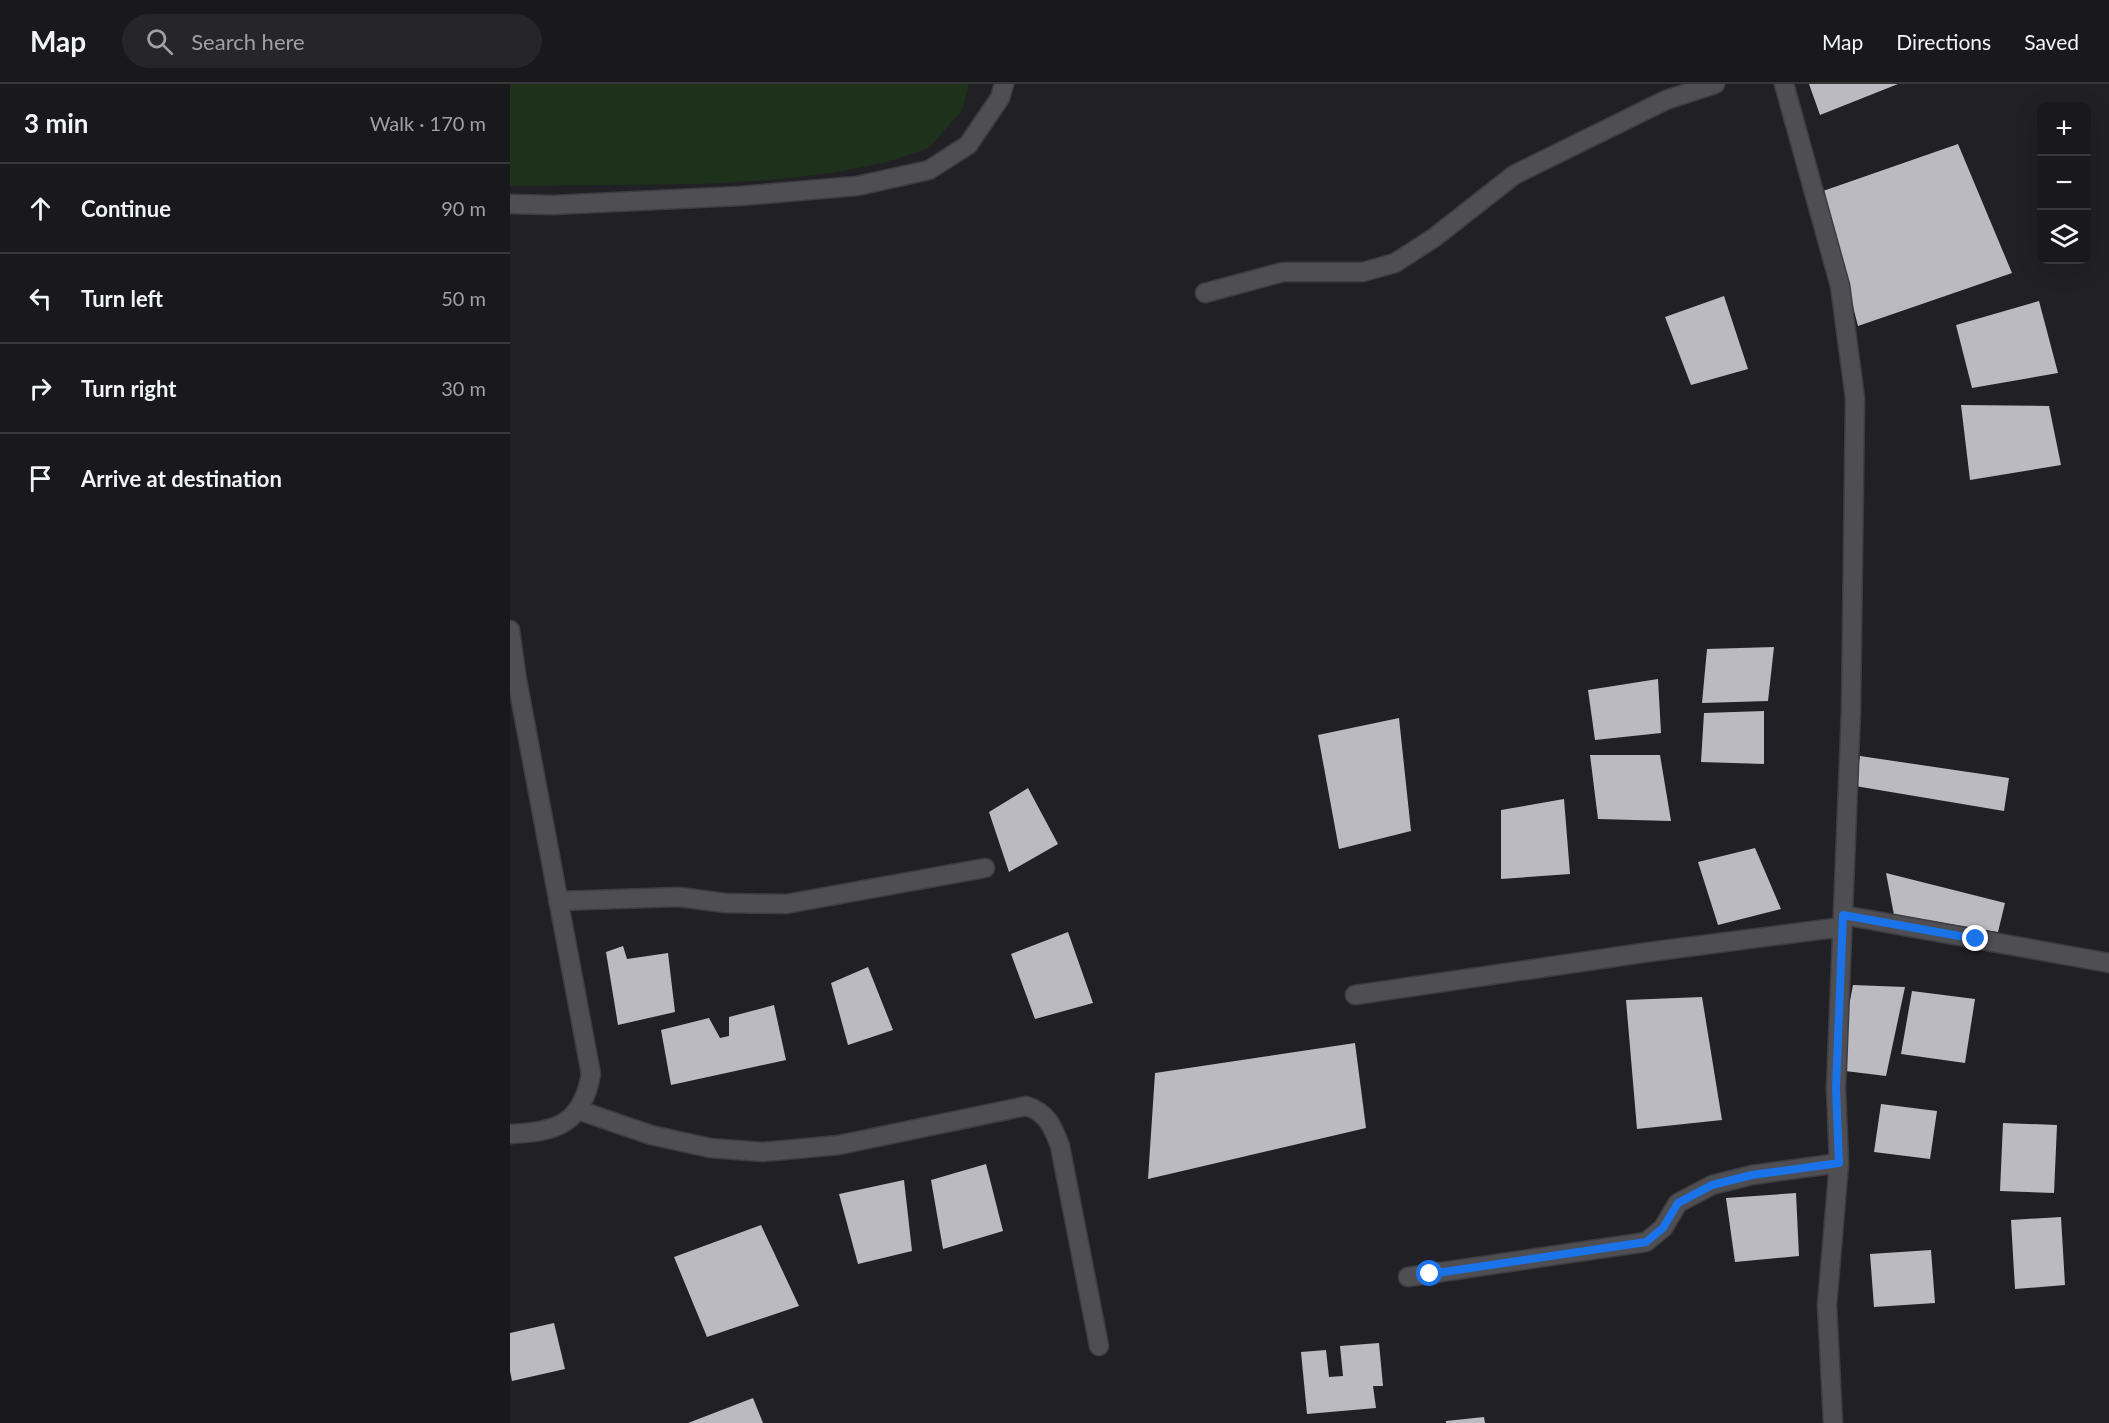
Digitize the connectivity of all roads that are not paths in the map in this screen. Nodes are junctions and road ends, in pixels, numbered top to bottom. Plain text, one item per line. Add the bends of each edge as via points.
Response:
1 (1004, 84) edge
2 (1715, 84) edge
3 (1784, 84) edge
4 (510, 204) edge
5 (1204, 292) dead end
6 (510, 630) edge
7 (985, 868) dead end
8 (558, 901) junction
9 (1842, 921) junction
10 (2109, 963) edge
11 (1355, 995) dead end
12 (578, 1110) junction
13 (510, 1134) edge
14 (1839, 1163) junction
15 (1408, 1277) dead end
16 (1099, 1346) dead end
17 (1833, 1423) edge

1 - 4 street via 1000,98 968,145 928,170 857,186 740,196
2 - 5 street via 1666,100 1514,175 1395,263 1363,272 1283,272
3 - 9 street via 1840,286 1855,398 1851,710
6 - 8 street
7 - 8 street via 786,904 679,897
8 - 12 street via 591,1074 588,1093
9 - 10 street
9 - 11 street
9 - 14 street via 1836,1088
12 - 13 street via 547,1131
12 - 16 street via 651,1135 710,1148 763,1152 840,1144 1026,1106 1039,1110 1060,1146
14 - 15 street via 1752,1175 1712,1185 1678,1203 1663,1228 1646,1242
14 - 17 street via 1827,1305

